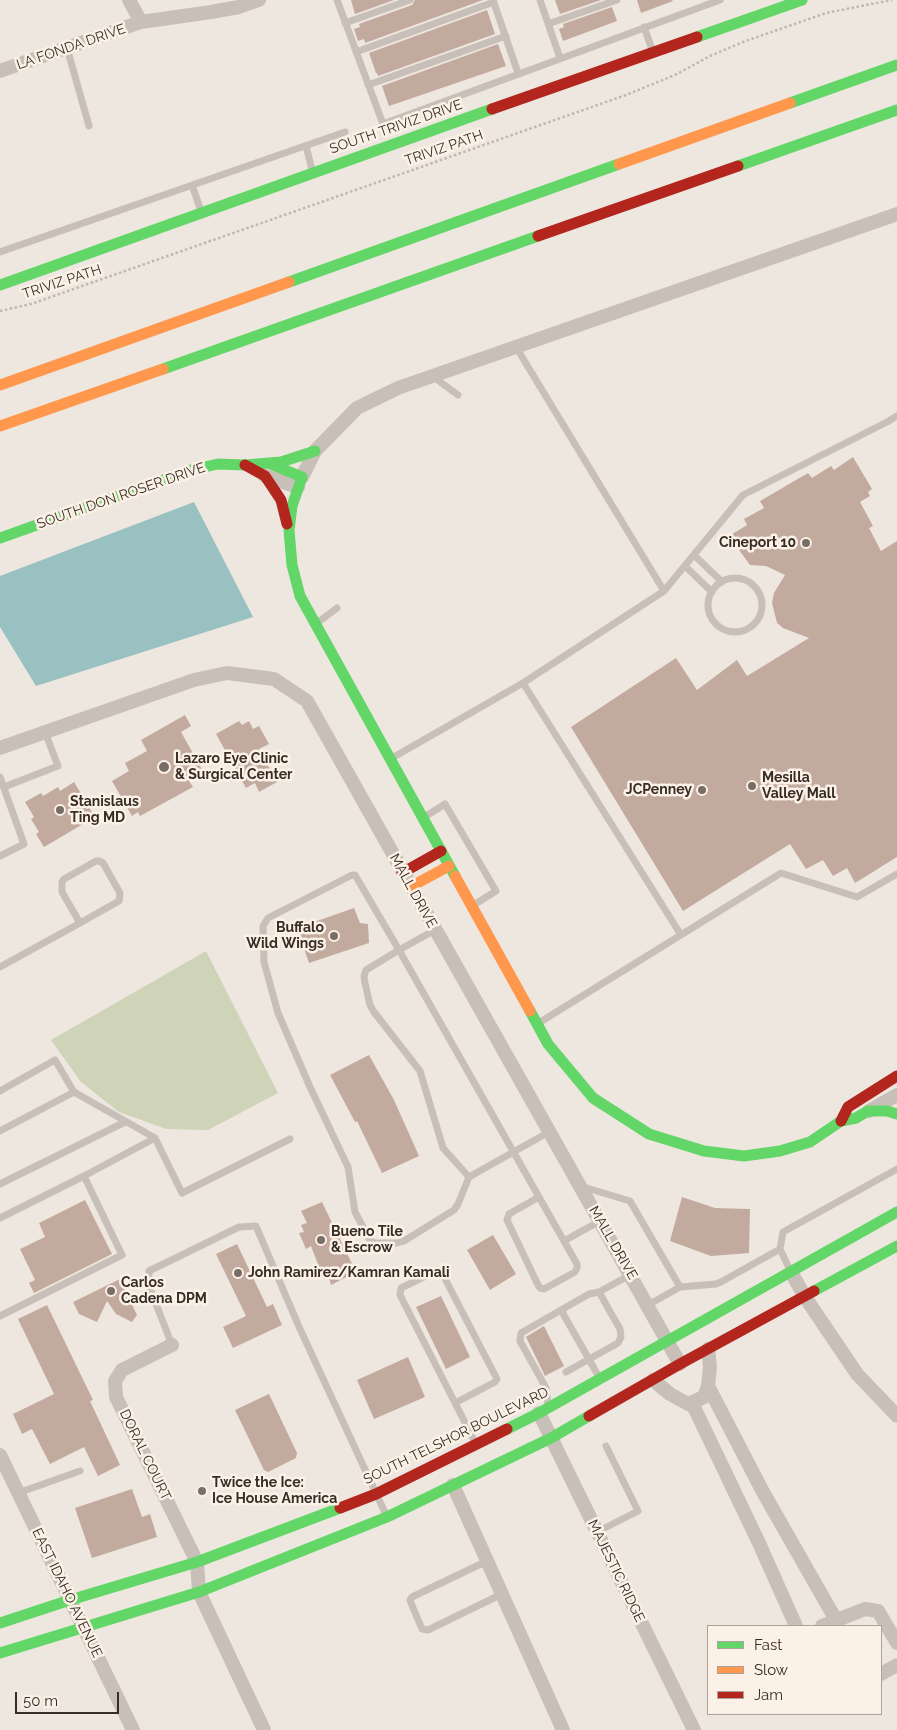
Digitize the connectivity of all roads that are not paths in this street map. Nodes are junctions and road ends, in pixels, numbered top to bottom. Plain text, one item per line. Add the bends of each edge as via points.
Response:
1 (129, 0) edge
2 (259, 0) edge
3 (336, 0) edge
4 (410, 0) edge
5 (540, 0) edge
6 (617, 0) edge
7 (720, 0) edge
8 (802, 0) edge
9 (493, 1) edge
10 (766, 6) edge
11 (141, 22) junction
12 (345, 22) junction
13 (548, 24) junction
14 (644, 27) junction
15 (506, 36) junction
16 (67, 48) junction
17 (356, 52) junction
18 (653, 53) junction
19 (560, 58) junction
20 (897, 65) edge
21 (0, 71) edge
22 (518, 73) junction
23 (368, 85) junction
24 (897, 110) edge
25 (89, 126) dead end
26 (346, 132) dead end
27 (306, 146) junction
28 (312, 172) junction
29 (192, 185) junction
30 (202, 213) junction
31 (897, 214) edge
32 (0, 252) edge
33 (0, 284) edge
34 (516, 347) junction
35 (432, 376) junction
36 (0, 385) edge
37 (458, 395) dead end
38 (897, 416) edge
39 (0, 426) edge
40 (314, 451) junction
41 (266, 470) junction
42 (300, 482) junction
43 (289, 530) junction
44 (0, 538) edge
45 (694, 555) junction
46 (685, 566) junction
47 (722, 582) junction
48 (664, 591) junction
49 (712, 592) junction
50 (336, 608) dead end
51 (315, 624) junction
52 (523, 684) junction
53 (45, 732) junction
54 (0, 748) edge
55 (390, 760) junction
56 (0, 777) edge
57 (4, 787) junction
58 (423, 819) junction
59 (441, 851) junction
60 (0, 856) edge
61 (449, 866) junction
62 (402, 872) junction
63 (897, 874) edge
64 (410, 887) junction
65 (471, 906) junction
66 (80, 923) junction
67 (434, 930) junction
68 (681, 934) junction
69 (399, 950) junction
70 (0, 967) edge
71 (537, 1025) junction
72 (894, 1078) edge
73 (0, 1091) edge
74 (74, 1092) junction
75 (897, 1094) edge
76 (868, 1111) junction
77 (897, 1114) edge
78 (841, 1121) junction
79 (125, 1122) junction
80 (0, 1131) edge
81 (549, 1132) junction
82 (154, 1138) junction
83 (290, 1139) dead end
84 (514, 1152) junction
85 (897, 1169) edge
86 (84, 1176) junction
87 (469, 1178) junction
88 (0, 1184) edge
89 (580, 1186) junction
90 (539, 1197) junction
91 (897, 1212) edge
92 (0, 1218) edge
93 (600, 1221) junction
94 (564, 1241) junction
95 (897, 1246) edge
96 (780, 1249) junction
97 (791, 1272) junction
98 (630, 1274) junction
99 (680, 1288) junction
100 (599, 1292) junction
101 (804, 1297) junction
102 (648, 1306) junction
103 (561, 1310) junction
104 (0, 1316) edge
105 (669, 1341) junction
106 (172, 1345) joint
107 (708, 1349) junction
108 (589, 1360) junction
109 (680, 1364) junction
110 (566, 1372) dead end
111 (600, 1379) junction
112 (653, 1380) junction
113 (708, 1386) junction
114 (455, 1403) junction
115 (692, 1403) junction
116 (544, 1410) junction
117 (897, 1416) edge
118 (552, 1438) junction
119 (476, 1444) junction
120 (606, 1446) dead end
121 (0, 1456) edge
122 (80, 1471) dead end
123 (453, 1485) junction
124 (18, 1493) junction
125 (376, 1494) junction
126 (387, 1517) junction
127 (597, 1532) junction
128 (487, 1561) junction
129 (197, 1562) junction
130 (199, 1592) junction
131 (502, 1594) junction
132 (70, 1600) junction
133 (836, 1620) junction
134 (0, 1623) edge
135 (796, 1625) edge
136 (824, 1625) edge
137 (83, 1627) junction
138 (897, 1643) edge
139 (0, 1653) edge
140 (897, 1665) edge
141 (882, 1673) edge
142 (133, 1730) edge
143 (264, 1730) edge
144 (563, 1730) edge
145 (694, 1730) edge

1 - 11 street, LA FONDA DRIVE
2 - 11 street, LA FONDA DRIVE via 239,7
3 - 12 lane
4 - 12 lane
5 - 13 lane
6 - 13 lane
7 - 14 lane
8 - 10 main road, SOUTH TRIVIZ DRIVE
9 - 15 lane
9 - 17 lane
10 - 18 main road, SOUTH TRIVIZ DRIVE
11 - 16 street, LA FONDA DRIVE
12 - 17 lane
13 - 19 lane
14 - 18 lane
14 - 19 lane
15 - 22 lane
15 - 23 lane
16 - 21 street, LA FONDA DRIVE
16 - 25 lane
17 - 23 lane
18 - 28 main road, SOUTH TRIVIZ DRIVE
19 - 22 lane
20 - 36 main road
22 - 23 lane via 383,124
24 - 39 main road
26 - 27 lane
27 - 28 lane
27 - 29 lane
28 - 30 main road, SOUTH TRIVIZ DRIVE
29 - 30 lane
29 - 32 lane
30 - 33 main road, SOUTH TRIVIZ DRIVE
31 - 34 street
34 - 35 street
34 - 48 lane
35 - 37 lane
35 - 40 street via 357,408
38 - 45 lane via 742,495
40 - 41 main road
40 - 42 street
41 - 42 street, SOUTH DON ROSER DRIVE
41 - 43 main road via 281,500
41 - 44 main road, SOUTH DON ROSER DRIVE via 218,464 191,470
42 - 43 main road
43 - 51 main road via 292,565 300,596
45 - 46 lane
45 - 47 lane
46 - 48 lane
46 - 49 lane
47 - 49 lane
47 - 49 lane via 735,578 744,580 758,591 762,609 754,625 747,630 730,632 715,624 710,617 708,600
48 - 52 lane
50 - 51 lane
51 - 55 main road
52 - 55 lane
52 - 68 lane
53 - 54 street, MALL DRIVE
53 - 57 lane via 58,766
53 - 62 street, MALL DRIVE via 194,680 227,673 274,680 307,701
55 - 58 main road
56 - 57 lane
57 - 60 lane via 24,844
58 - 59 main road
58 - 65 lane via 444,804 496,891
59 - 61 main road
59 - 62 main road
61 - 64 main road
61 - 65 main road
62 - 64 street, MALL DRIVE
63 - 68 lane via 857,897 781,873
64 - 67 street, MALL DRIVE
65 - 71 main road
66 - 66 lane via 119,901 120,893 99,861 62,882 62,892
66 - 70 lane
67 - 69 lane
67 - 81 street, MALL DRIVE
68 - 71 lane
69 - 84 lane
69 - 87 lane via 366,970 364,976 370,1005 420,1071 443,1148
69 - 87 lane via 356,875 268,918 263,926 264,962 278,1013 348,1167 355,1212 370,1240 374,1243 404,1241 454,1210
71 - 78 main road via 548,1044 593,1098 649,1134 704,1151 744,1156 780,1151 810,1142
72 - 75 street
72 - 78 main road via 848,1106
73 - 74 lane via 55,1060
74 - 79 lane
74 - 80 lane
75 - 76 street
76 - 77 main road
76 - 78 main road
79 - 82 lane
79 - 88 lane
81 - 84 lane
81 - 89 street, MALL DRIVE
82 - 83 lane via 182,1193
82 - 86 lane
84 - 87 lane
84 - 90 lane
85 - 96 lane via 783,1232
86 - 92 lane
86 - 104 lane via 122,1255
89 - 93 street, MALL DRIVE
89 - 99 lane via 630,1200
90 - 94 lane
90 - 94 lane via 510,1214 507,1220 540,1288 544,1289 578,1268
91 - 97 main road, SOUTH TELSHOR BOULEVARD
93 - 94 lane
93 - 98 street, MALL DRIVE
95 - 101 main road
96 - 97 lane
96 - 99 lane via 716,1284
97 - 101 street
97 - 105 main road, SOUTH TELSHOR BOULEVARD
98 - 100 lane
98 - 102 street, MALL DRIVE
99 - 102 lane
100 - 103 lane
100 - 108 lane via 621,1336 618,1343
101 - 107 main road
101 - 117 street via 857,1374
102 - 105 street, MALL DRIVE
103 - 108 lane
103 - 116 lane via 520,1333 519,1337 546,1388
105 - 109 street, MALL DRIVE
105 - 111 main road, SOUTH TELSHOR BOULEVARD
106 - 125 lane via 148,1286 149,1271 239,1227 256,1226
106 - 129 street, DORAL COURT via 122,1370 115,1381 116,1397
107 - 109 main road
107 - 113 street
108 - 110 lane
108 - 111 lane
109 - 112 main road
111 - 116 main road, SOUTH TELSHOR BOULEVARD
112 - 115 street via 670,1394
112 - 118 main road
113 - 115 street via 704,1398
113 - 133 street via 763,1492
114 - 114 lane via 400,1296 401,1288 438,1270 496,1376 495,1382
114 - 119 lane
115 - 135 street
116 - 118 street, MAJESTIC RIDGE
116 - 119 main road, SOUTH TELSHOR BOULEVARD
118 - 123 main road
118 - 127 street, MAJESTIC RIDGE
119 - 125 main road, SOUTH TELSHOR BOULEVARD
120 - 127 lane via 638,1511
121 - 124 street, EAST IDAHO AVENUE
122 - 124 lane
123 - 126 main road
123 - 128 street
124 - 132 street, EAST IDAHO AVENUE
125 - 126 lane
125 - 129 main road, SOUTH TELSHOR BOULEVARD
126 - 130 main road
127 - 145 street, MAJESTIC RIDGE
128 - 131 street
128 - 131 lane via 412,1597 410,1600 418,1620 422,1628 428,1630
129 - 130 street, DORAL COURT
129 - 132 main road, SOUTH TELSHOR BOULEVARD
130 - 137 main road
130 - 143 street
131 - 144 street
132 - 134 main road, SOUTH TELSHOR BOULEVARD
132 - 137 street, EAST IDAHO AVENUE
133 - 136 street
133 - 138 street via 864,1610 878,1611
137 - 139 main road
137 - 142 street, EAST IDAHO AVENUE
140 - 141 street

